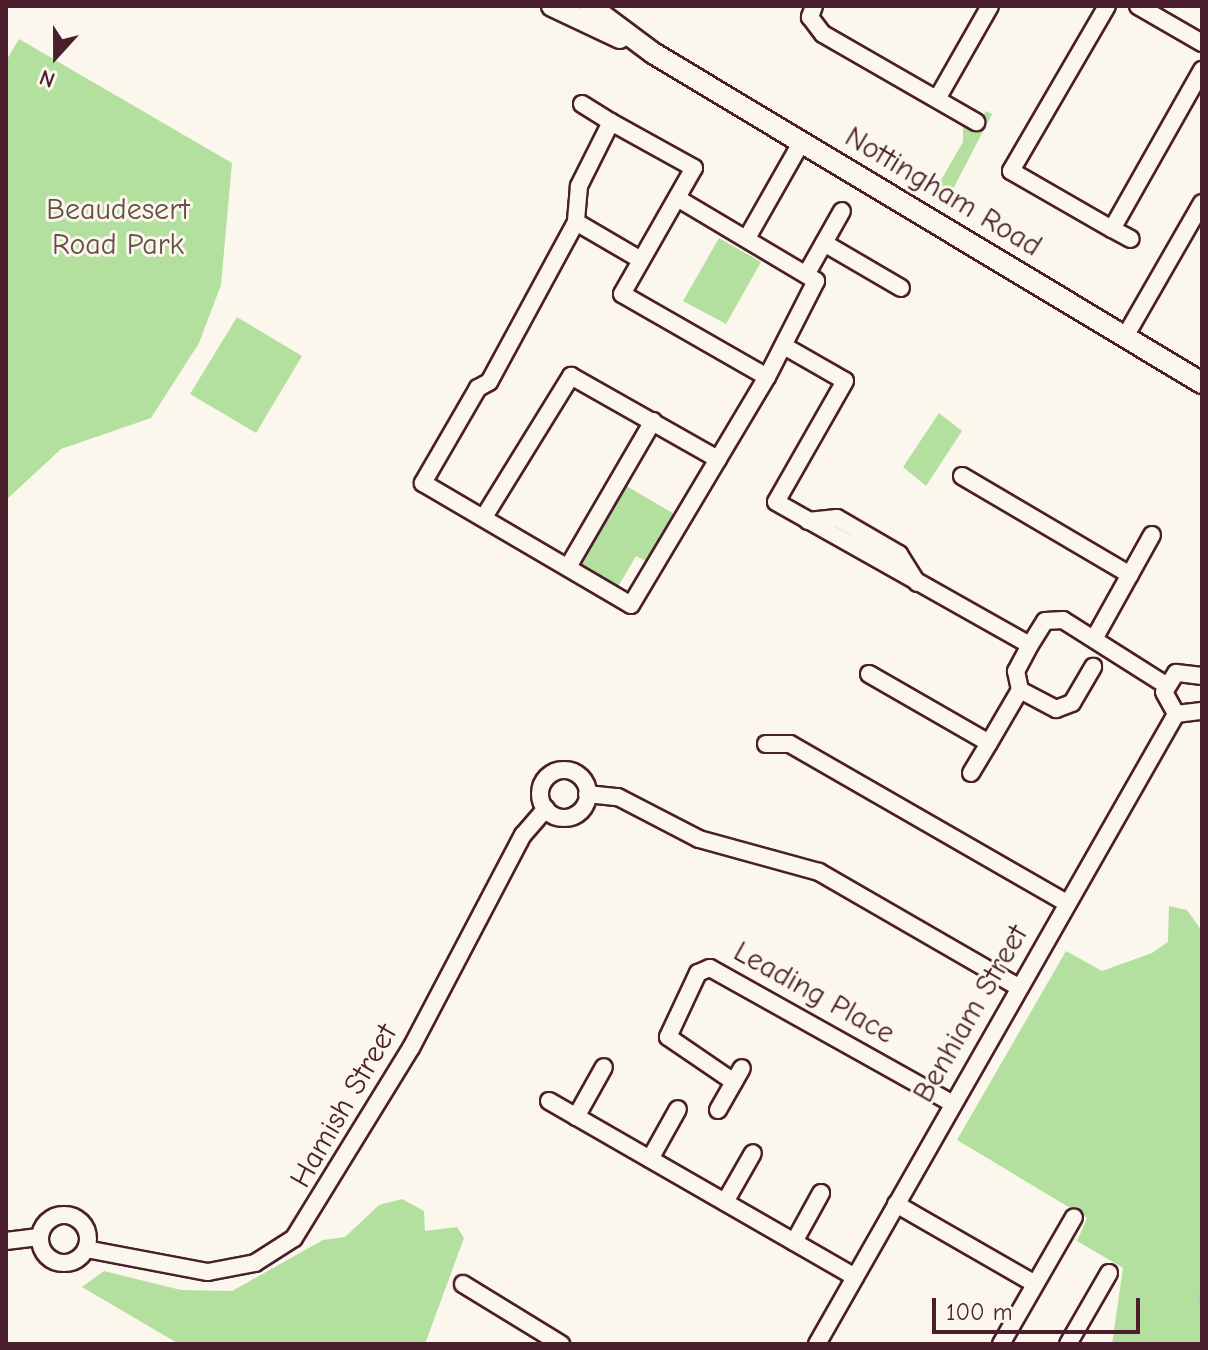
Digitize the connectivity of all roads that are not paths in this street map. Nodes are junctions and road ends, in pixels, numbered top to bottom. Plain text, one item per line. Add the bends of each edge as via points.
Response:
1 (590, 6) edge
2 (814, 6) edge
3 (990, 6) edge
4 (1107, 6) edge
5 (1138, 6) edge
6 (562, 9) edge
7 (1202, 43) edge
8 (653, 53) junction
9 (1202, 70) edge
10 (937, 99) junction
11 (582, 104) dead end
12 (611, 122) junction
13 (976, 122) dead end
14 (801, 143) junction
15 (677, 198) junction
16 (1202, 203) edge
17 (842, 211) dead end
18 (576, 222) junction
19 (1112, 229) junction
20 (747, 238) junction
21 (1131, 239) dead end
22 (824, 243) junction
23 (641, 260) junction
24 (807, 273) junction
25 (901, 288) dead end
26 (1126, 335) junction
27 (784, 346) junction
28 (767, 377) junction
29 (1202, 383) edge
30 (653, 421) junction
31 (718, 459) junction
32 (962, 476) dead end
33 (484, 517) junction
34 (1152, 535) dead end
35 (568, 567) junction
36 (1130, 575) junction
37 (1094, 639) junction
38 (1030, 645) junction
39 (1093, 667) dead end
40 (1201, 673) edge
41 (869, 674) dead end
42 (1166, 685) junction
43 (1020, 690) junction
44 (1202, 711) edge
45 (1176, 714) junction
46 (989, 743) junction
47 (766, 744) dead end
48 (971, 773) dead end
49 (587, 794) junction
50 (546, 809) junction
51 (1067, 903) junction
52 (1018, 987) junction
53 (604, 1067) dead end
54 (549, 1101) dead end
55 (952, 1103) junction
56 (678, 1109) dead end
57 (718, 1110) dead end
58 (576, 1117) junction
59 (753, 1153) dead end
60 (650, 1159) junction
61 (821, 1193) dead end
62 (725, 1202) junction
63 (896, 1204) junction
64 (1074, 1217) dead end
65 (39, 1237) junction
66 (6, 1241) edge
67 (794, 1242) junction
68 (86, 1249) junction
69 (1109, 1273) dead end
70 (855, 1277) junction
71 (463, 1284) dead end
72 (1035, 1284) junction
73 (561, 1344) edge
74 (817, 1344) edge
75 (1001, 1344) edge
76 (1068, 1344) edge

1 - 8 street, Nottingham Road
2 - 10 street via 810,17 823,34
3 - 10 street
4 - 19 street via 1011,171
5 - 7 street
6 - 8 street, Nottingham Road
8 - 14 street, Nottingham Road
9 - 19 street
10 - 13 street
11 - 12 street
12 - 15 street via 694,168
12 - 18 street via 579,186
14 - 20 street
14 - 26 street, Nottingham Road
15 - 20 street
15 - 23 street
16 - 26 street
17 - 22 street
18 - 23 street
18 - 33 street via 489,382 478,388 423,483
19 - 21 street
20 - 24 street
22 - 24 street
22 - 25 street
23 - 28 street via 622,294
24 - 27 street via 815,289
26 - 29 street, Nottingham Road
27 - 28 street
27 - 38 street via 845,381 776,502
28 - 31 street
30 - 31 street
30 - 33 street via 571,376
30 - 35 street
31 - 35 street via 631,605
32 - 36 street
33 - 35 street
34 - 36 street
36 - 37 street
37 - 38 street via 1063,620 1045,621
37 - 42 street
38 - 43 street via 1016,671
39 - 43 street via 1063,707
40 - 42 street via 1176,673
41 - 46 street
42 - 45 street via 1164,698
43 - 46 street
44 - 45 street
45 - 51 street, Benhiam Street
46 - 48 street
47 - 51 street via 790,744
49 - 50 street via 575,815
49 - 50 street via 578,775 557,771 541,786
49 - 52 street via 618,797 699,839 819,872
50 - 68 street, Hamish Street via 523,835 411,1048 294,1238 255,1263 208,1272
51 - 52 street, Benhiam Street
52 - 55 street, Benhiam Street
53 - 58 street
54 - 58 street
55 - 57 street, Leading Place via 710,968 698,973 668,1037 738,1075
55 - 63 street, Benhiam Street
56 - 60 street
58 - 60 street
59 - 62 street
60 - 62 street
61 - 67 street
62 - 67 street
63 - 70 street, Benhiam Street
63 - 72 street
64 - 72 street
65 - 66 street
65 - 68 street via 54,1261 69,1263
65 - 68 street via 45,1223 66,1215 85,1226
67 - 70 street
69 - 76 street
70 - 74 street, Benhiam Street
71 - 73 street
72 - 75 street

